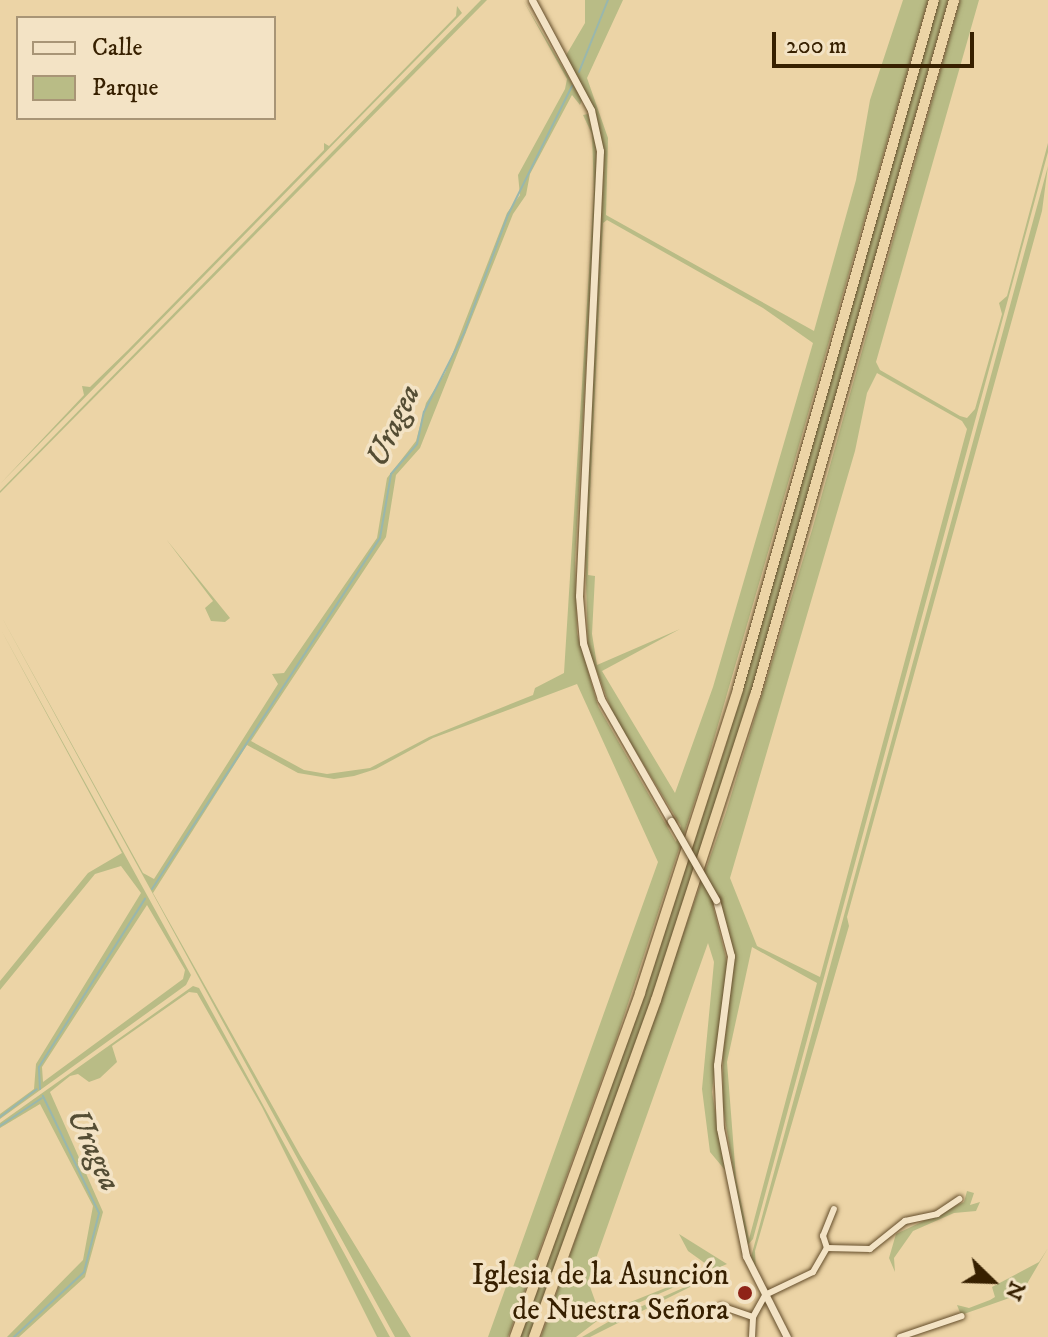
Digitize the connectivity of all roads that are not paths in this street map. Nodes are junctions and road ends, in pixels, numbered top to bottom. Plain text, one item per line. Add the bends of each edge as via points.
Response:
1 (532, 0) edge
2 (934, 0) edge
3 (954, 0) edge
4 (959, 1199) dead end
5 (834, 1209) dead end
6 (827, 1248) junction
7 (765, 1295) junction
8 (721, 1306) dead end
9 (962, 1316) dead end
10 (753, 1317) junction
11 (515, 1337) edge
12 (534, 1337) edge
13 (752, 1337) edge
14 (787, 1337) edge
15 (900, 1337) edge

1 - 7 street, bridge via 591,110 600,151 579,596 583,643 601,699 716,900 731,956 717,1065 719,1119 742,1241
2 - 11 highway via 738,689 640,993
3 - 12 highway via 755,696 656,1000
4 - 6 street via 937,1214 905,1221 870,1249
5 - 6 street via 823,1236
6 - 7 street via 813,1272
7 - 10 street
7 - 14 street
8 - 10 street
9 - 15 street
10 - 13 street

